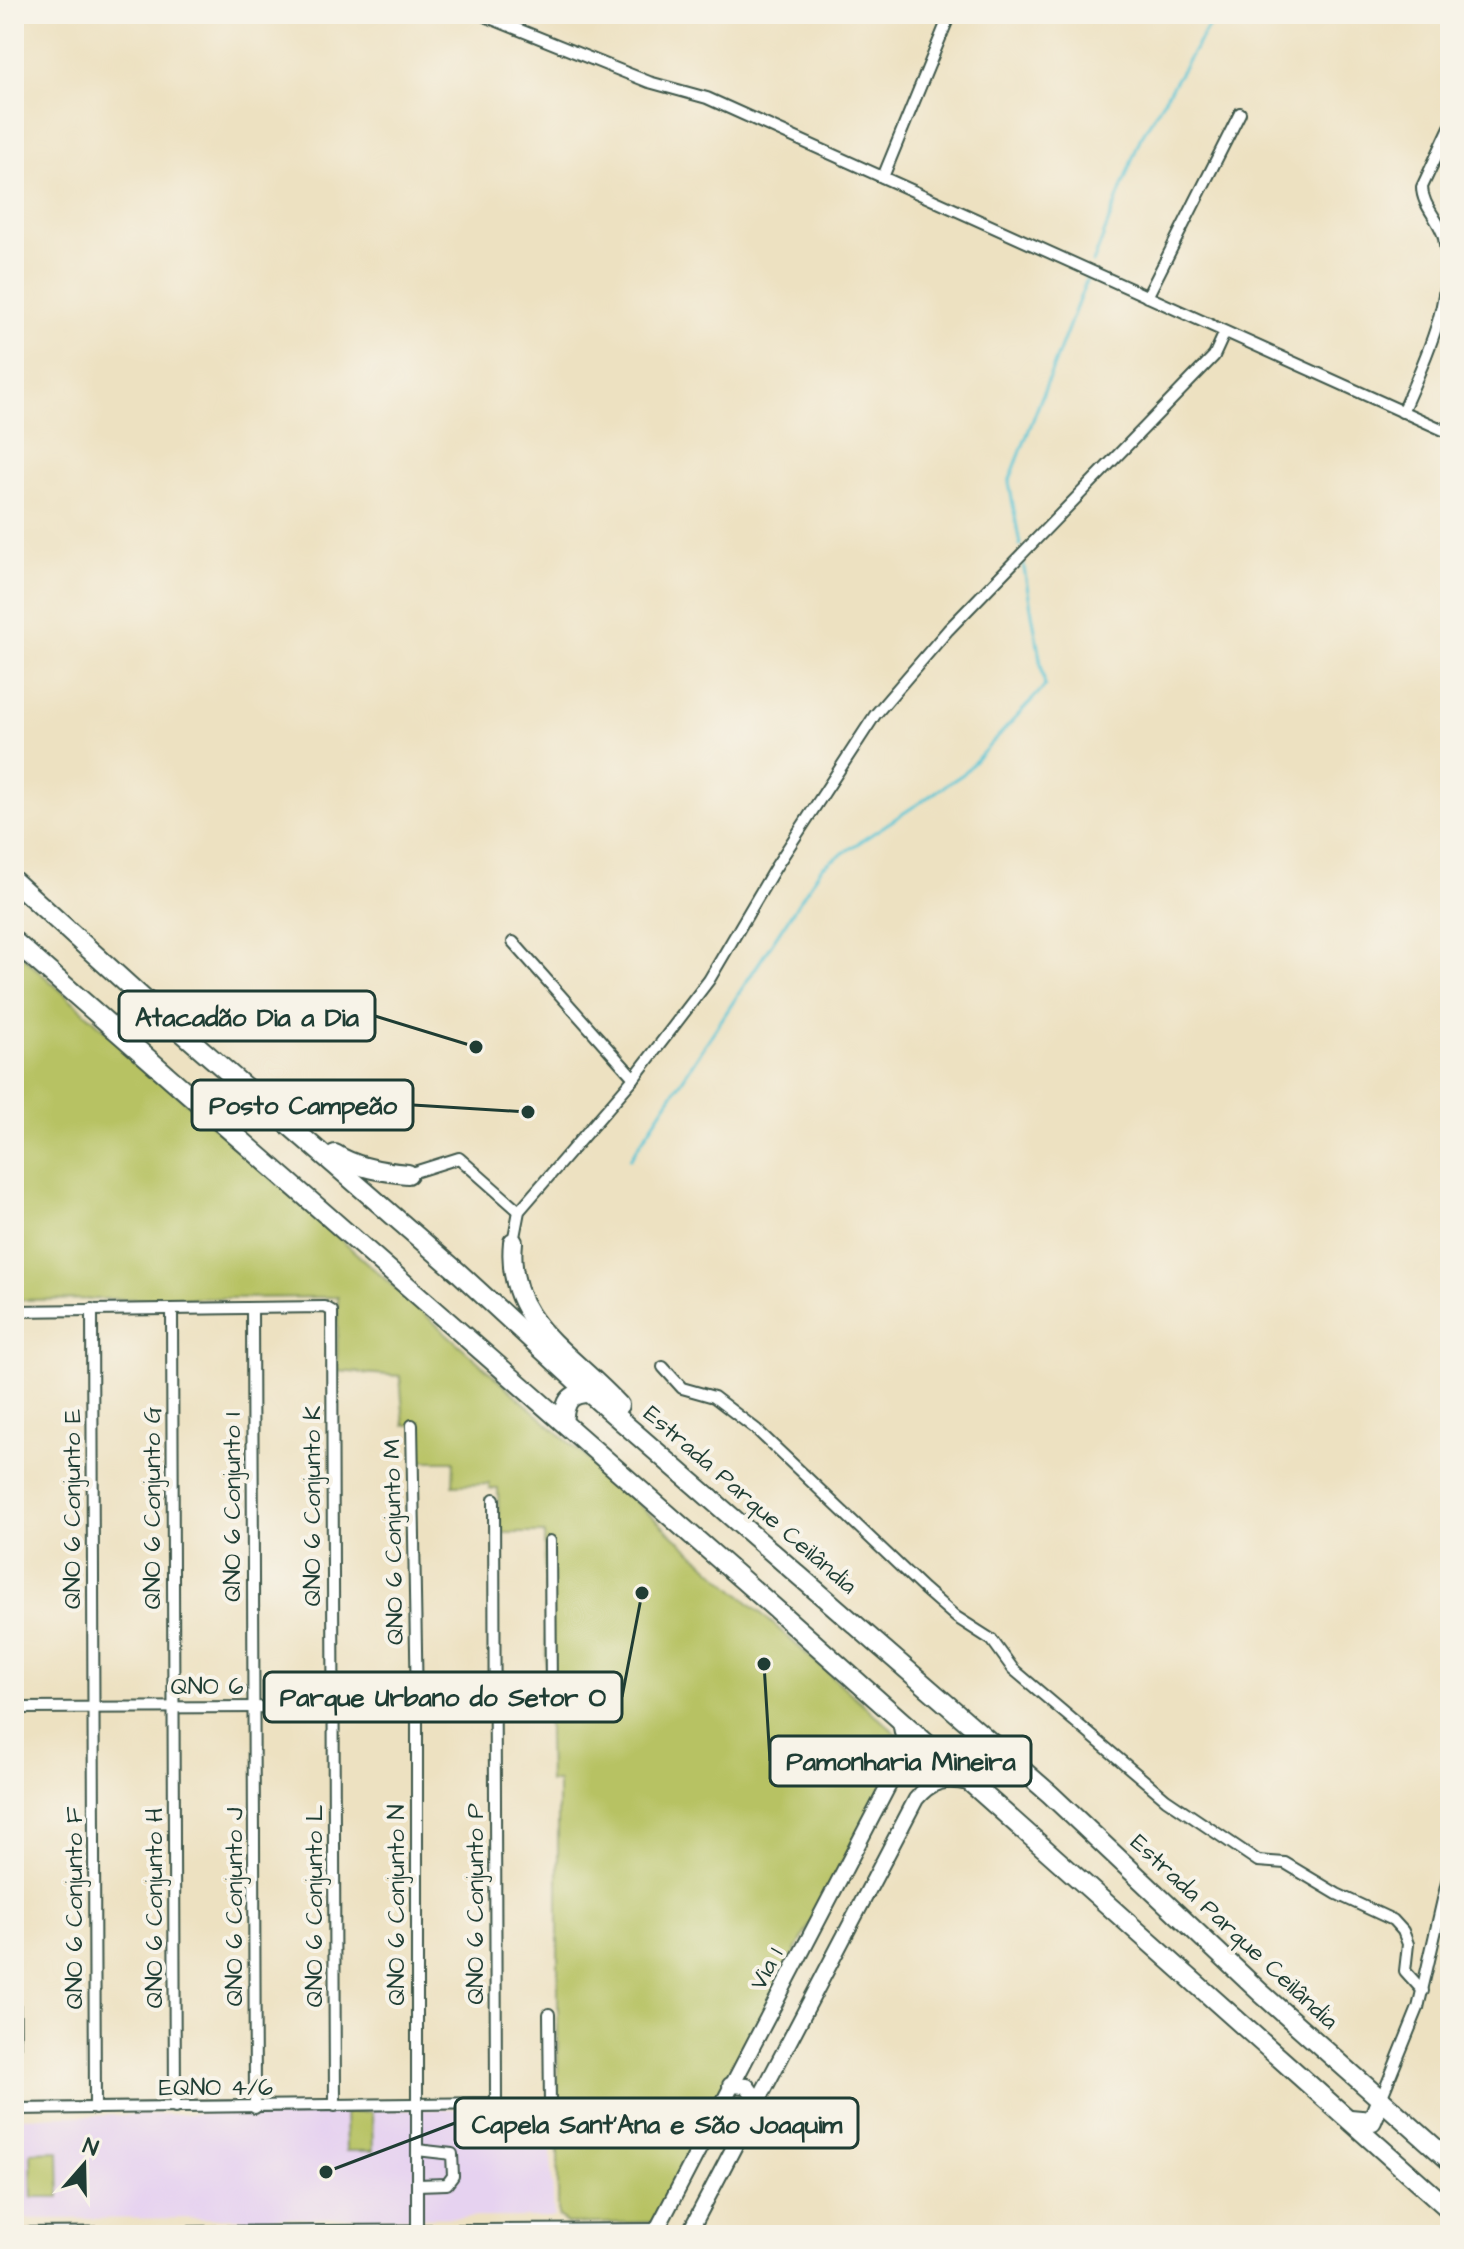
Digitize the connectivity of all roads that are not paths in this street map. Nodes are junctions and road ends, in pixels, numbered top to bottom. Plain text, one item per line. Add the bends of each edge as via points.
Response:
1 (480, 14) edge
2 (950, 14) edge
3 (1240, 113) dead end
4 (1450, 127) edge
5 (883, 177) junction
6 (1147, 297) junction
7 (1225, 332) junction
8 (1402, 412) junction
9 (1450, 433) edge
10 (14, 881) edge
11 (14, 941) edge
12 (513, 942) dead end
13 (147, 1002) junction
14 (224, 1011) dead end
15 (634, 1078) junction
16 (288, 1122) junction
17 (408, 1174) joint
18 (519, 1211) junction
19 (513, 1242) joint
20 (252, 1308) junction
21 (92, 1309) junction
22 (172, 1309) junction
23 (14, 1311) edge
24 (663, 1367) dead end
25 (589, 1393) junction
26 (563, 1422) junction
27 (412, 1425) dead end
28 (643, 1440) junction
29 (494, 1499) dead end
30 (550, 1541) dead end
31 (334, 1705) junction
32 (417, 1705) junction
33 (495, 1705) junction
34 (255, 1707) junction
35 (14, 1708) edge
36 (94, 1708) junction
37 (174, 1708) junction
38 (900, 1722) junction
39 (969, 1783) junction
40 (1450, 1869) edge
41 (14, 1904) edge
42 (1423, 1991) junction
43 (549, 2014) dead end
44 (730, 2085) junction
45 (1381, 2099) junction
46 (758, 2101) junction
47 (496, 2103) joint
48 (418, 2105) junction
49 (550, 2105) dead end
50 (335, 2106) junction
51 (175, 2108) junction
52 (255, 2108) junction
53 (14, 2109) edge
54 (95, 2109) junction
55 (1350, 2119) junction
56 (417, 2150) junction
57 (1450, 2161) edge
58 (417, 2185) junction
59 (1450, 2210) edge
60 (656, 2232) edge
61 (258, 2233) edge
62 (338, 2233) edge
63 (417, 2233) edge
64 (497, 2233) edge
65 (15, 2234) edge
66 (99, 2234) edge
67 (178, 2234) edge
68 (688, 2235) edge

1 - 5 street via 649,82 707,98
2 - 5 street
3 - 6 street
4 - 8 street via 1422,187 1443,235 1447,263 1440,311
5 - 6 street
6 - 7 street
7 - 8 street
7 - 15 street via 1214,356 948,630 875,715 709,980
8 - 9 street
10 - 13 highway, Estrada Parque Ceilândia
11 - 26 highway
12 - 15 street
13 - 14 highway
13 - 16 highway, Estrada Parque Ceilândia
15 - 18 street
16 - 17 highway via 345,1161
16 - 25 highway, Estrada Parque Ceilândia
17 - 18 street via 459,1158
18 - 19 street
19 - 28 highway via 511,1268 526,1311 631,1419
20 - 22 street
20 - 31 street, QNO 6 Conjunto K via 329,1308 332,1315
20 - 34 street, QNO 6 Conjunto I
21 - 22 street
21 - 23 street
21 - 36 street, QNO 6 Conjunto E
22 - 37 street, QNO 6 Conjunto G
24 - 42 street via 682,1388 714,1397 757,1430 935,1599 992,1640 1013,1669 1166,1799 1258,1861 1285,1863 1393,1920 1408,1944 1405,1971
25 - 26 highway via 568,1399
25 - 28 highway, Estrada Parque Ceilândia
26 - 38 highway
27 - 32 street, QNO 6 Conjunto M
28 - 45 highway, Estrada Parque Ceilândia via 1050,1794
29 - 33 street, QNO 6 Conjunto P
30 - 33 street, QNO 6 via 551,1694 544,1706
31 - 32 street, QNO 6
31 - 34 street, QNO 6
31 - 50 street, QNO 6 Conjunto L
32 - 33 street, QNO 6
32 - 48 street, QNO 6 Conjunto N
33 - 47 street, QNO 6 Conjunto P
34 - 37 street, QNO 6
34 - 52 street, QNO 6 Conjunto J
35 - 36 street, QNO 6
36 - 37 street, QNO 6
36 - 54 street, QNO 6 Conjunto F
37 - 51 street, QNO 6 Conjunto H
38 - 39 highway
38 - 44 main road, Via 1 via 906,1752
39 - 46 main road via 939,1780 916,1799
39 - 55 highway
40 - 42 street
41 - 53 street
42 - 45 street
43 - 49 street
44 - 46 main road via 747,2086
44 - 60 main road, Via 1
45 - 55 highway via 1372,2121
45 - 57 highway, Estrada Parque Ceilândia
46 - 68 main road
47 - 48 street, EQNO 4/6
48 - 50 street, EQNO 4/6
48 - 56 street
50 - 52 street, EQNO 4/6
51 - 52 street, EQNO 4/6
51 - 54 street, EQNO 4/6
53 - 54 street, EQNO 4/6
55 - 59 highway
56 - 58 street
56 - 58 street via 452,2154 453,2176 447,2184
58 - 63 street
60 - 64 street
61 - 62 street
61 - 67 street
62 - 63 street
63 - 64 street
65 - 66 street
66 - 67 street

